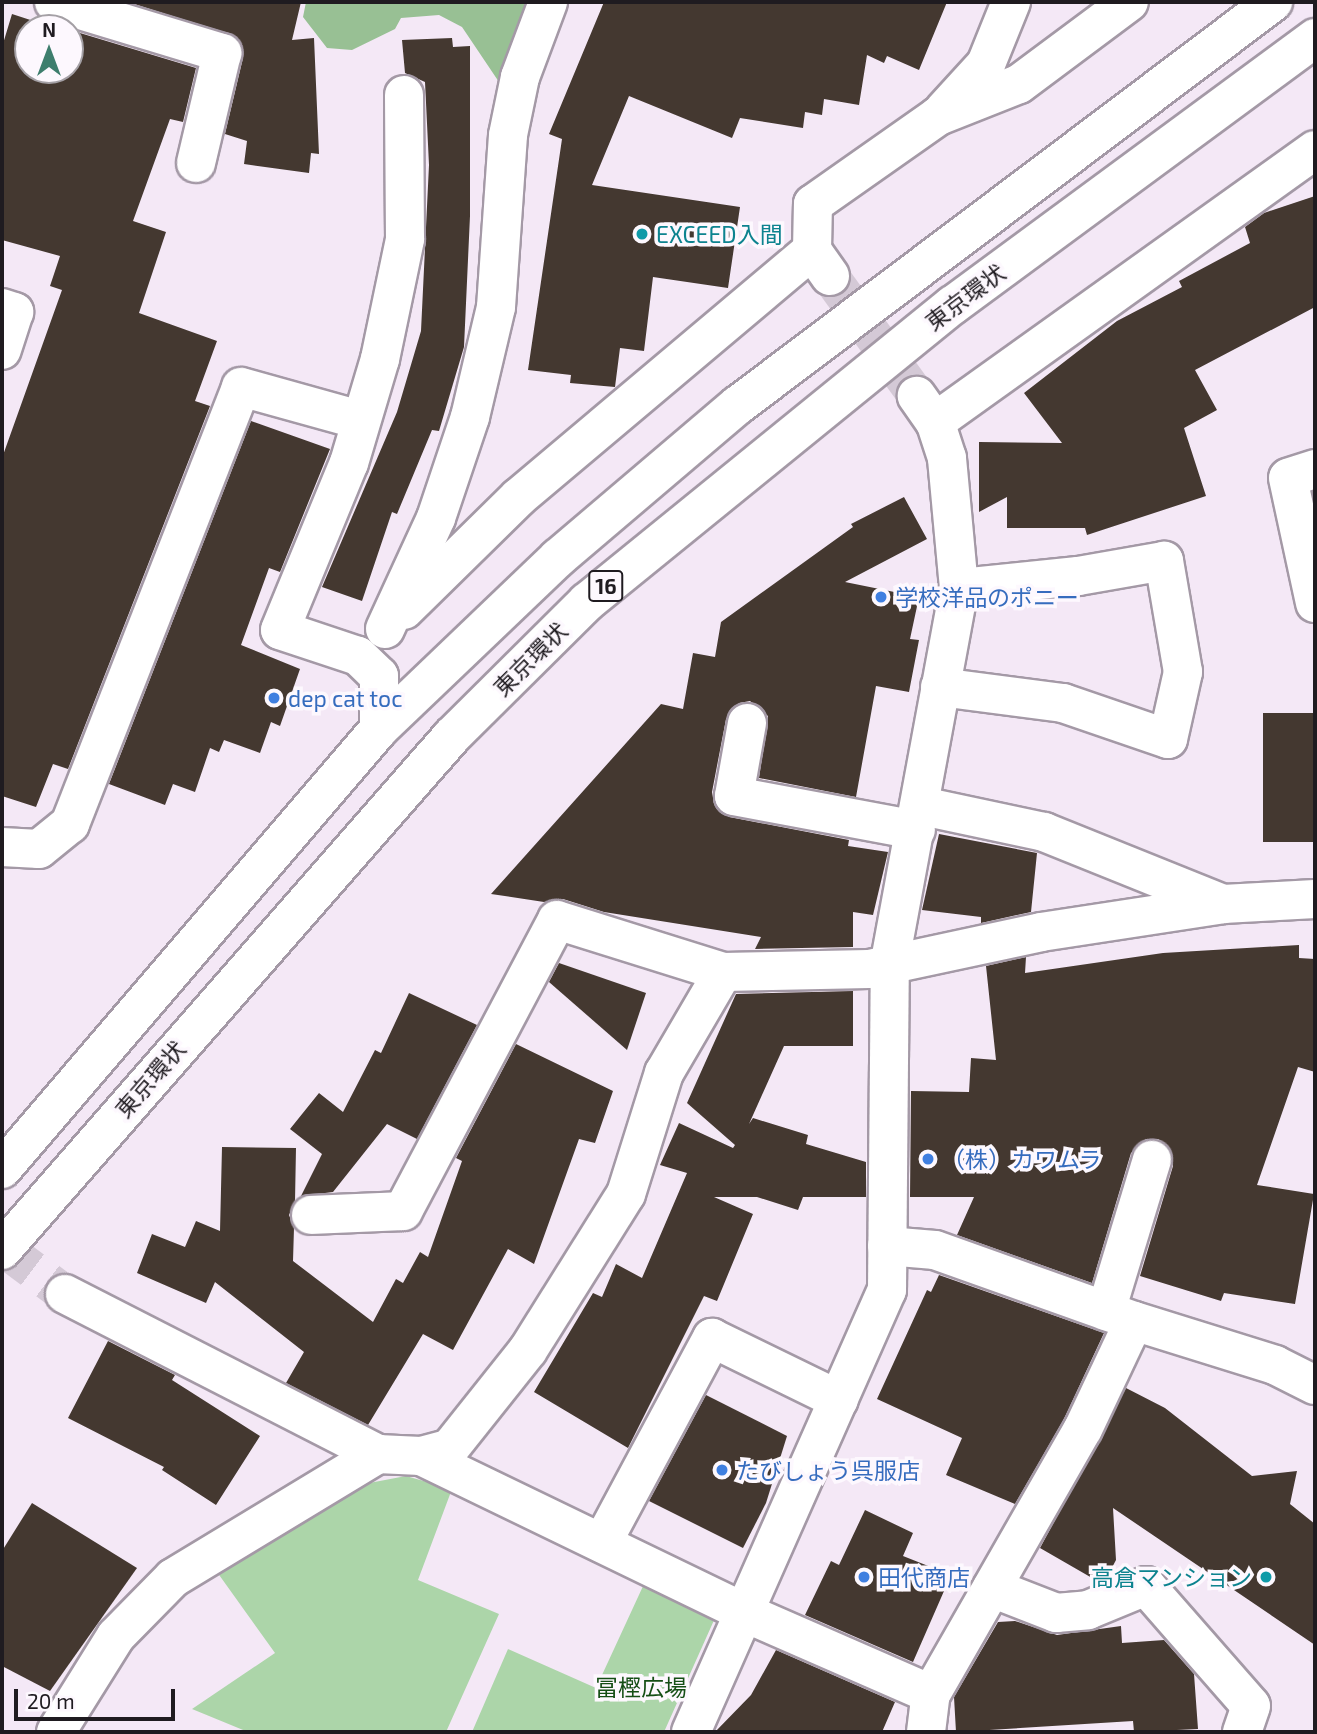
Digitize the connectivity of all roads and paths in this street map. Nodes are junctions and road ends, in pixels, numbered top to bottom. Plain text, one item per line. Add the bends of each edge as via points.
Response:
1 (54, 2) edge
2 (548, 2) edge
3 (1011, 2) edge
4 (1129, 2) edge
5 (1273, 2) edge
6 (1315, 38) edge
7 (404, 95) dead end
8 (938, 117) junction
9 (1315, 150) edge
10 (196, 163) dead end
11 (2, 308) edge
12 (2, 350) edge
13 (360, 420) junction
14 (1315, 469) edge
15 (959, 589) junction
16 (1315, 603) edge
17 (384, 629) junction
18 (358, 656) junction
19 (940, 687) junction
20 (747, 723) dead end
21 (379, 729) junction
22 (919, 818) junction
23 (2, 847) edge
24 (1315, 899) edge
25 (1223, 904) junction
26 (890, 961) junction
27 (723, 972) junction
28 (1152, 1160) dead end
29 (2, 1169) edge
30 (312, 1215) dead end
31 (887, 1246) junction
32 (2, 1250) edge
33 (65, 1294) tunnel mouth
34 (1120, 1316) junction
35 (1315, 1385) edge
36 (839, 1399) junction
37 (378, 1454) junction
38 (421, 1456) junction
39 (602, 1543) junction
40 (992, 1588) junction
41 (743, 1612) junction
42 (931, 1694) junction
43 (56, 1732) edge
44 (691, 1732) edge
45 (926, 1732) edge
46 (1242, 1732) edge

1 - 10 main road via 222,53
2 - 17 main road via 520,77 508,135 496,307 470,417 436,519
3 - 8 main road via 986,64
4 - 8 main road via 1019,84
5 - 21 main road, 16 via 738,405 558,558
6 - 32 main road, 東京環状 / 16 via 953,305 587,602 452,737
7 - 13 main road via 405,239 380,359
8 - 17 main road via 813,204 821,263 519,497
9 - 15 main road via 926,409 947,458
11 - 12 main road via 14,312
13 - 18 main road via 349,463 280,630
13 - 23 main road via 241,387 70,824 39,849
14 - 16 main road via 1288,478
15 - 19 main road
15 - 19 main road via 1164,561 1183,672 1168,739 1063,703
17 - 18 main road
18 - 21 main road via 379,676
19 - 22 main road
20 - 22 main road via 734,796
21 - 29 main road, 16
22 - 25 main road via 1044,832
22 - 26 main road
24 - 25 main road
25 - 26 main road
26 - 27 main road via 869,969
26 - 31 main road
27 - 30 main road via 557,920 403,1211
27 - 38 main road via 664,1073 626,1194 586,1263 528,1350 450,1448
28 - 34 main road
31 - 34 main road via 935,1250
31 - 36 main road via 887,1290
33 - 37 main road
34 - 35 main road via 1275,1365
34 - 40 main road via 1083,1429
36 - 39 main road via 712,1338
36 - 41 main road
37 - 38 main road
37 - 43 main road via 173,1578 116,1636
38 - 39 main road
39 - 41 main road
40 - 42 main road
40 - 46 main road via 1056,1613 1088,1609 1146,1586 1251,1706
41 - 42 main road
41 - 44 main road
42 - 45 main road

